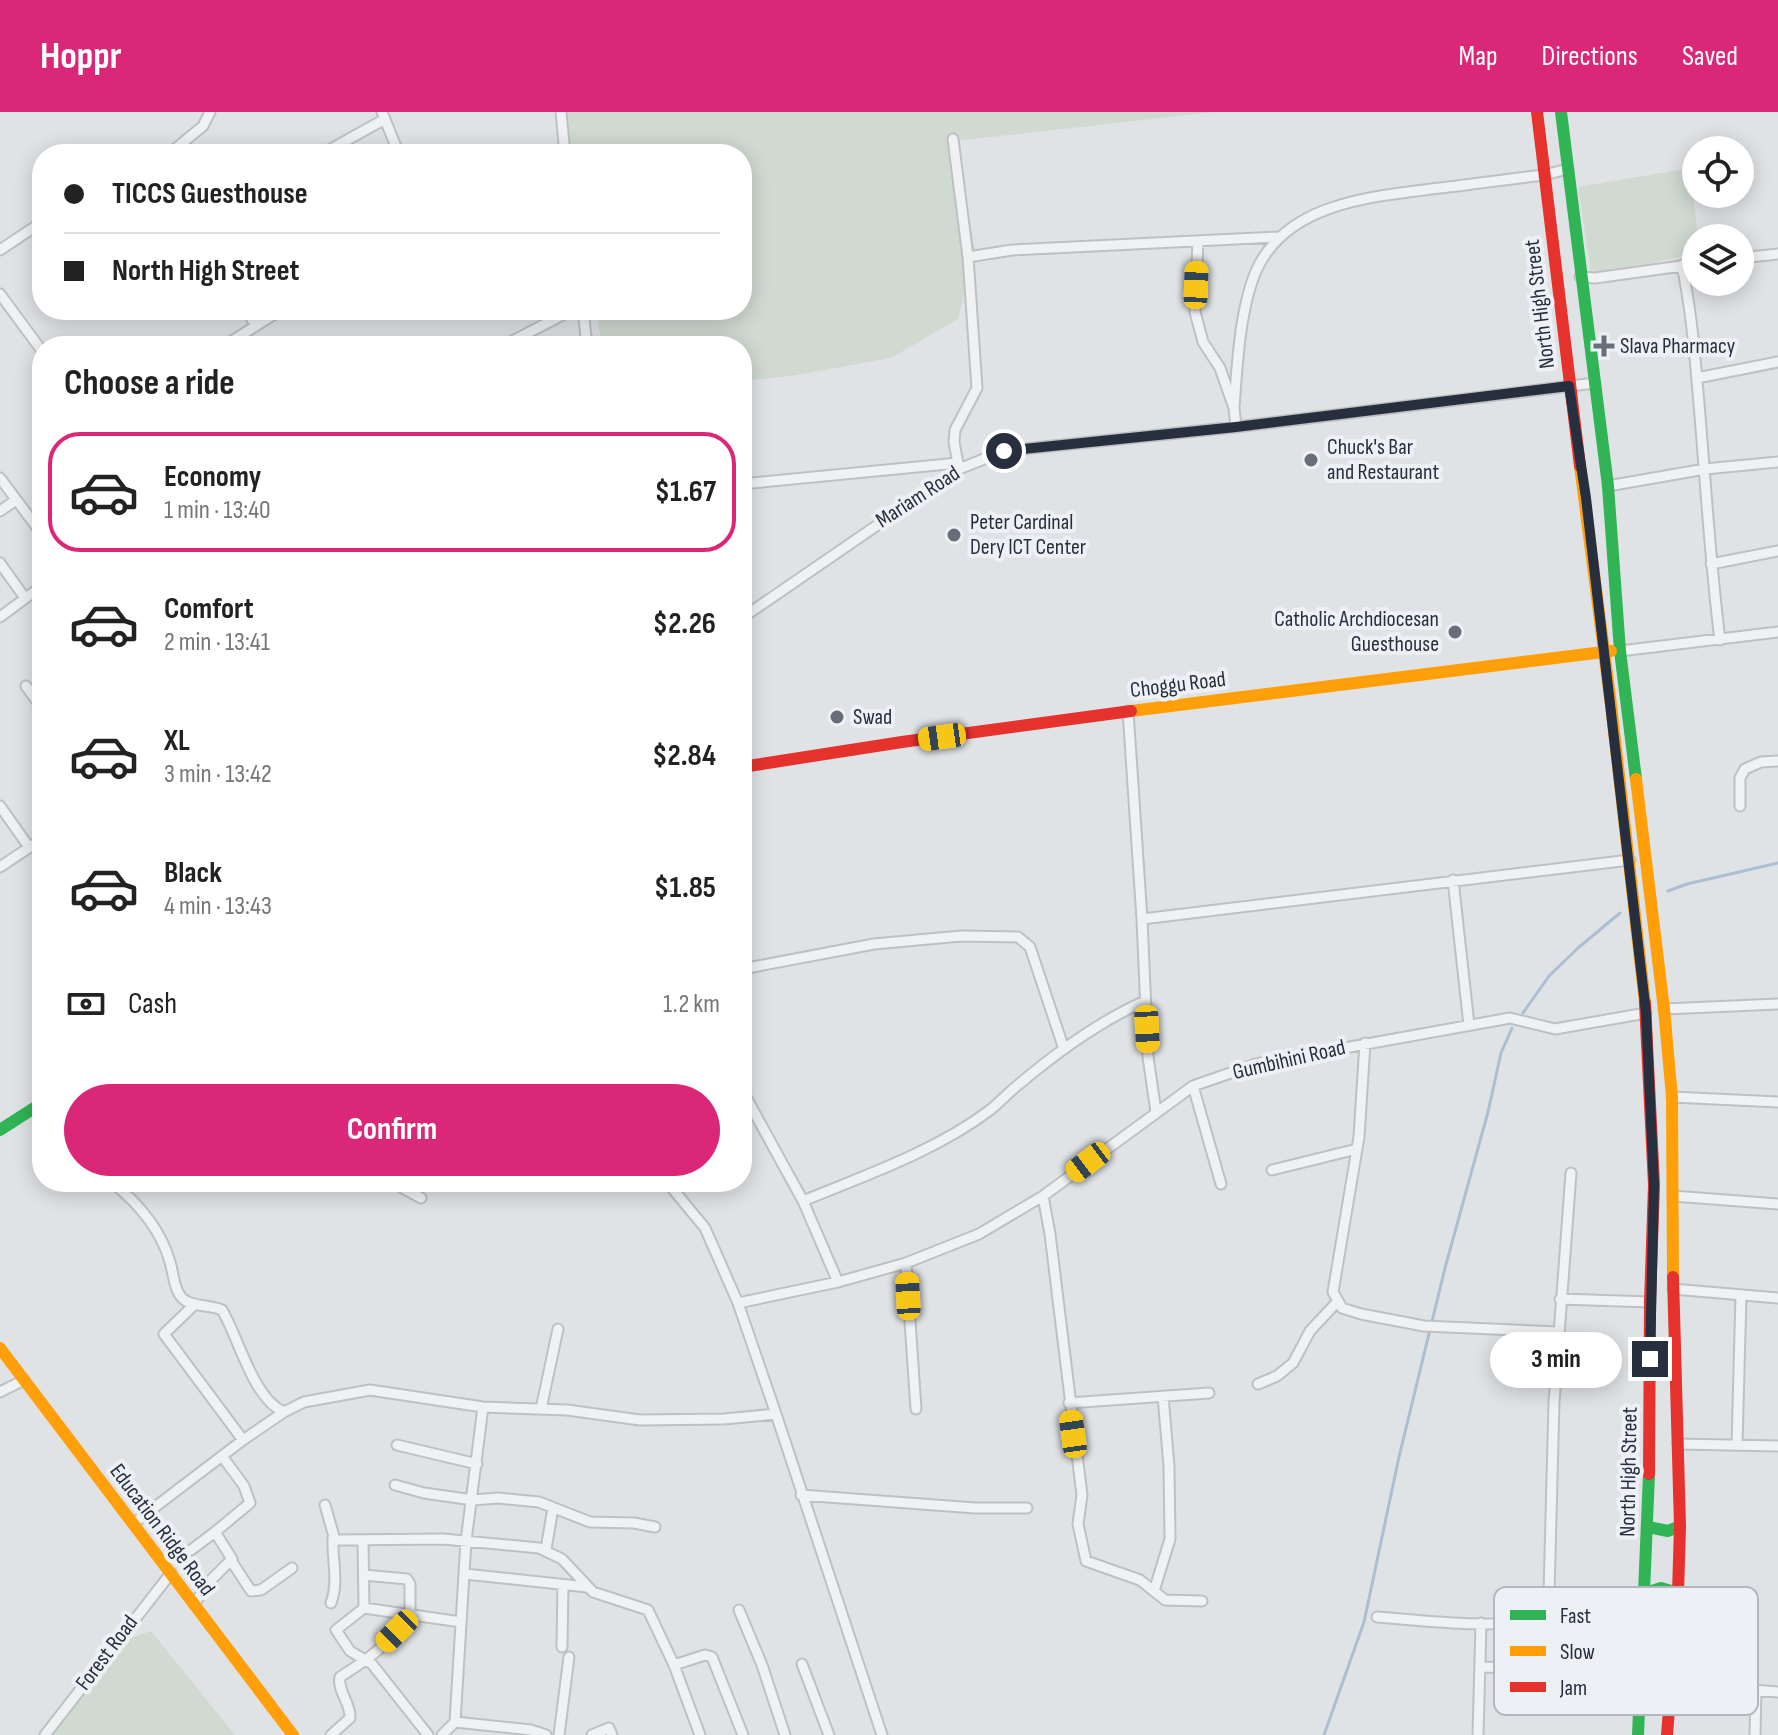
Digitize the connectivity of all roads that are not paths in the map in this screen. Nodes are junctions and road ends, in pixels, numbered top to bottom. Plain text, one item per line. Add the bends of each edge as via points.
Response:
1 (210, 112) edge
2 (561, 112) edge
3 (1537, 112) edge
4 (1561, 112) edge
5 (384, 116) edge
6 (953, 139) dead end
7 (181, 144) edge
8 (338, 144) edge
9 (395, 144) edge
10 (564, 144) edge
11 (1568, 169) junction
12 (1544, 175) junction
13 (32, 229) edge
14 (1279, 237) junction
15 (1198, 241) junction
16 (0, 250) edge
17 (1778, 254) edge
18 (968, 257) junction
19 (1754, 257) edge
20 (1682, 265) edge
21 (1580, 277) junction
22 (0, 294) edge
23 (1689, 296) edge
24 (252, 320) edge
25 (262, 320) edge
26 (553, 320) edge
27 (255, 324) junction
28 (238, 336) edge
29 (522, 336) edge
30 (32, 337) edge
31 (1778, 362) edge
32 (1697, 378) junction
33 (1595, 383) junction
34 (1569, 386) junction
35 (1234, 408) junction
36 (1236, 427) junction
37 (1778, 462) edge
38 (958, 466) junction
39 (1705, 469) junction
40 (0, 478) edge
41 (752, 483) edge
42 (1608, 486) junction
43 (16, 500) junction
44 (0, 511) edge
45 (32, 521) edge
46 (1778, 551) edge
47 (0, 563) edge
48 (1711, 564) junction
49 (32, 593) edge
50 (25, 598) junction
51 (752, 611) edge
52 (0, 617) edge
53 (1778, 632) edge
54 (1720, 640) junction
55 (1620, 651) junction
56 (1604, 652) junction
57 (26, 686) dead end
58 (32, 694) edge
59 (1128, 711) junction
60 (1778, 761) edge
61 (752, 766) edge
62 (0, 806) edge
63 (1740, 806) dead end
64 (32, 845) edge
65 (29, 847) junction
66 (1630, 860) junction
67 (0, 867) edge
68 (1453, 880) junction
69 (1142, 919) junction
70 (752, 967) edge
71 (1145, 1001) junction
72 (1778, 1004) edge
73 (1664, 1009) junction
74 (1646, 1013) junction
75 (1469, 1025) junction
76 (1365, 1043) junction
77 (1064, 1049) junction
78 (1193, 1086) junction
79 (1672, 1097) junction
80 (1778, 1102) edge
81 (752, 1108) edge
82 (32, 1109) edge
83 (1156, 1112) junction
84 (0, 1130) edge
85 (1357, 1149) junction
86 (1272, 1170) dead end
87 (1571, 1173) dead end
88 (1221, 1184) dead end
89 (121, 1192) edge
90 (410, 1192) edge
91 (675, 1192) edge
92 (1043, 1196) junction
93 (1673, 1196) junction
94 (421, 1198) dead end
95 (803, 1201) junction
96 (1778, 1204) edge
97 (906, 1263) junction
98 (838, 1282) junction
99 (1673, 1289) junction
100 (1741, 1295) junction
101 (1778, 1298) edge
102 (1560, 1299) junction
103 (1337, 1302) junction
104 (1650, 1302) junction
105 (738, 1303) junction
106 (195, 1304) junction
107 (558, 1329) dead end
108 (1558, 1332) junction
109 (0, 1348) edge
110 (24, 1380) junction
111 (1258, 1384) dead end
112 (0, 1392) edge
113 (1209, 1393) dead end
114 (1163, 1396) junction
115 (1069, 1403) junction
116 (483, 1407) junction
117 (541, 1409) junction
118 (916, 1409) dead end
119 (284, 1412) junction
120 (776, 1414) junction
121 (243, 1440) junction
122 (1678, 1444) junction
123 (397, 1445) dead end
124 (1737, 1445) junction
125 (1778, 1446) edge
126 (222, 1456) junction
127 (477, 1464) junction
128 (395, 1485) dead end
129 (801, 1495) junction
130 (473, 1500) junction
131 (325, 1505) dead end
132 (553, 1508) junction
133 (1027, 1508) dead end
134 (134, 1523) junction
135 (1680, 1526) junction
136 (655, 1527) dead end
137 (1648, 1527) junction
138 (215, 1532) junction
139 (333, 1538) junction
140 (363, 1541) junction
141 (466, 1541) junction
142 (546, 1549) junction
143 (191, 1550) dead end
144 (232, 1562) junction
145 (292, 1568) dead end
146 (171, 1573) junction
147 (465, 1574) junction
148 (364, 1575) junction
149 (563, 1585) junction
150 (587, 1587) junction
151 (1549, 1587) edge
152 (1646, 1587) edge
153 (1678, 1587) edge
154 (1154, 1591) junction
155 (1202, 1601) dead end
156 (331, 1603) dead end
157 (194, 1604) junction
158 (364, 1608) junction
159 (739, 1610) dead end
160 (407, 1614) junction
161 (1377, 1617) dead end
162 (461, 1622) junction
163 (1481, 1623) junction
164 (1494, 1623) edge
165 (562, 1647) dead end
166 (569, 1657) dead end
167 (367, 1660) junction
168 (802, 1664) dead end
169 (674, 1665) junction
170 (1481, 1667) junction
171 (1494, 1667) edge
172 (1758, 1690) edge
173 (1778, 1692) edge
174 (1639, 1715) edge
175 (1669, 1715) edge
176 (1755, 1715) edge
177 (455, 1722) junction
178 (45, 1735) edge
179 (293, 1735) edge
180 (331, 1735) edge
181 (428, 1735) edge
182 (442, 1735) edge
183 (546, 1735) edge
184 (559, 1735) edge
185 (592, 1735) edge
186 (612, 1735) edge
187 (700, 1735) edge
188 (743, 1735) edge
189 (785, 1735) edge
190 (829, 1735) edge
191 (882, 1735) edge
192 (1478, 1735) edge
193 (1638, 1735) edge
194 (1667, 1735) edge
195 (1755, 1735) edge

1 - 7 street via 203,126
2 - 10 street
3 - 12 main road, North High Street
4 - 11 main road, North High Street
5 - 8 street
5 - 9 street
6 - 18 street
11 - 12 street
11 - 21 main road, North High Street
12 - 14 street via 1359,199
12 - 34 main road, North High Street
13 - 16 street
14 - 15 street
14 - 35 street via 1258,267 1249,295
15 - 18 street
15 - 35 street via 1195,312
17 - 19 street
18 - 38 street via 977,388 955,430
20 - 21 street
21 - 33 main road, North High Street
22 - 30 street
23 - 32 street
24 - 27 street
25 - 27 street
26 - 29 street
27 - 28 street
31 - 32 street
32 - 39 street
33 - 34 street, Mariam Road
33 - 42 main road, North High Street
34 - 36 street, Mariam Road
34 - 56 main road, North High Street
35 - 36 street
36 - 38 street, Mariam Road via 1033,446
37 - 39 street
38 - 41 street
38 - 51 street, Mariam Road
39 - 42 street
39 - 48 street
40 - 43 street
42 - 55 main road, North High Street
43 - 44 street
43 - 45 street
46 - 48 street
47 - 50 street
48 - 54 street
49 - 50 street
50 - 52 street
53 - 54 street
54 - 55 street
55 - 56 main road, Choggu Road
55 - 73 main road, North High Street
56 - 59 main road, Choggu Road
56 - 66 main road, North High Street
57 - 58 street
59 - 61 main road, Choggu Road
59 - 69 street
60 - 63 street via 1745,769
62 - 65 street
64 - 65 street
65 - 67 street
66 - 68 street
66 - 74 main road, North High Street
68 - 69 street
68 - 75 street
69 - 71 street
70 - 77 street via 874,944 1018,937 1030,947
71 - 77 street
71 - 83 street
72 - 73 street
73 - 79 main road, North High Street
74 - 75 street, Gumbihini Road via 1555,1029 1510,1018
74 - 104 main road, North High Street via 1654,1141
75 - 76 street, Gumbihini Road
76 - 78 street, Gumbihini Road via 1256,1064
76 - 85 street
77 - 95 street via 958,1131
78 - 83 street, Gumbihini Road
78 - 88 street
79 - 80 street
79 - 93 main road, North High Street
81 - 95 street
82 - 84 main road
83 - 92 street, Gumbihini Road
85 - 86 street
85 - 103 street via 1333,1292
87 - 102 street
89 - 106 street via 159,1233 178,1293
90 - 94 street
91 - 105 street via 705,1228
92 - 97 street, Gumbihini Road via 979,1234
92 - 115 street
93 - 96 street
93 - 99 main road, North High Street
95 - 98 street
97 - 98 street, Gumbihini Road
97 - 118 street
98 - 105 street, Gumbihini Road
99 - 100 street
99 - 122 main road, North High Street
100 - 101 street
100 - 124 street
102 - 104 street
102 - 108 street
103 - 108 street via 1361,1314 1424,1326
103 - 111 street via 1310,1331 1293,1363
104 - 137 main road, North High Street
105 - 120 street
106 - 119 street via 222,1310 263,1394 273,1408
106 - 121 street via 164,1334
107 - 117 street
108 - 151 street
109 - 110 main road, Education Ridge Road
110 - 112 street
110 - 134 main road, Education Ridge Road
113 - 114 street
114 - 115 street
114 - 154 street via 1170,1539
115 - 154 street via 1086,1561 1140,1580
116 - 117 street
116 - 119 street via 370,1390 304,1402
116 - 127 street
117 - 120 street via 640,1420
119 - 121 street
120 - 129 street
121 - 126 street
122 - 124 street
122 - 135 main road, North High Street
123 - 127 street
124 - 125 street
126 - 134 street
126 - 138 street via 250,1503
127 - 130 street
128 - 130 street
129 - 133 street
129 - 191 street
130 - 132 street via 539,1502
130 - 141 street
131 - 139 street
132 - 136 street via 590,1522
132 - 142 street
134 - 146 main road, Education Ridge Road
135 - 137 main road via 1665,1531
135 - 153 main road, North High Street
137 - 152 main road, North High Street
138 - 143 street
138 - 144 street
139 - 140 street
139 - 156 street via 337,1577
140 - 141 street
140 - 148 street
141 - 142 street
141 - 147 street
142 - 150 street
144 - 145 street via 251,1591 261,1590
144 - 157 street
146 - 157 main road, Education Ridge Road
146 - 178 street, Forest Road
147 - 149 street
147 - 162 street
148 - 158 street
148 - 160 street via 407,1579
149 - 150 street
149 - 165 street
150 - 169 street via 648,1610
154 - 155 street via 1165,1600
157 - 179 main road, Education Ridge Road
158 - 160 street
158 - 167 street via 336,1630 350,1651
159 - 189 street
160 - 162 street
160 - 167 street
161 - 163 street
162 - 177 street
163 - 164 street
163 - 170 street
166 - 184 street
167 - 180 street via 340,1677 350,1718
167 - 181 street
168 - 190 street
169 - 187 street
169 - 188 street via 712,1657
170 - 171 street
170 - 192 street
172 - 173 street
174 - 193 main road, North High Street
175 - 194 main road, North High Street
176 - 195 street
177 - 182 street
177 - 183 street
185 - 186 street via 609,1728

